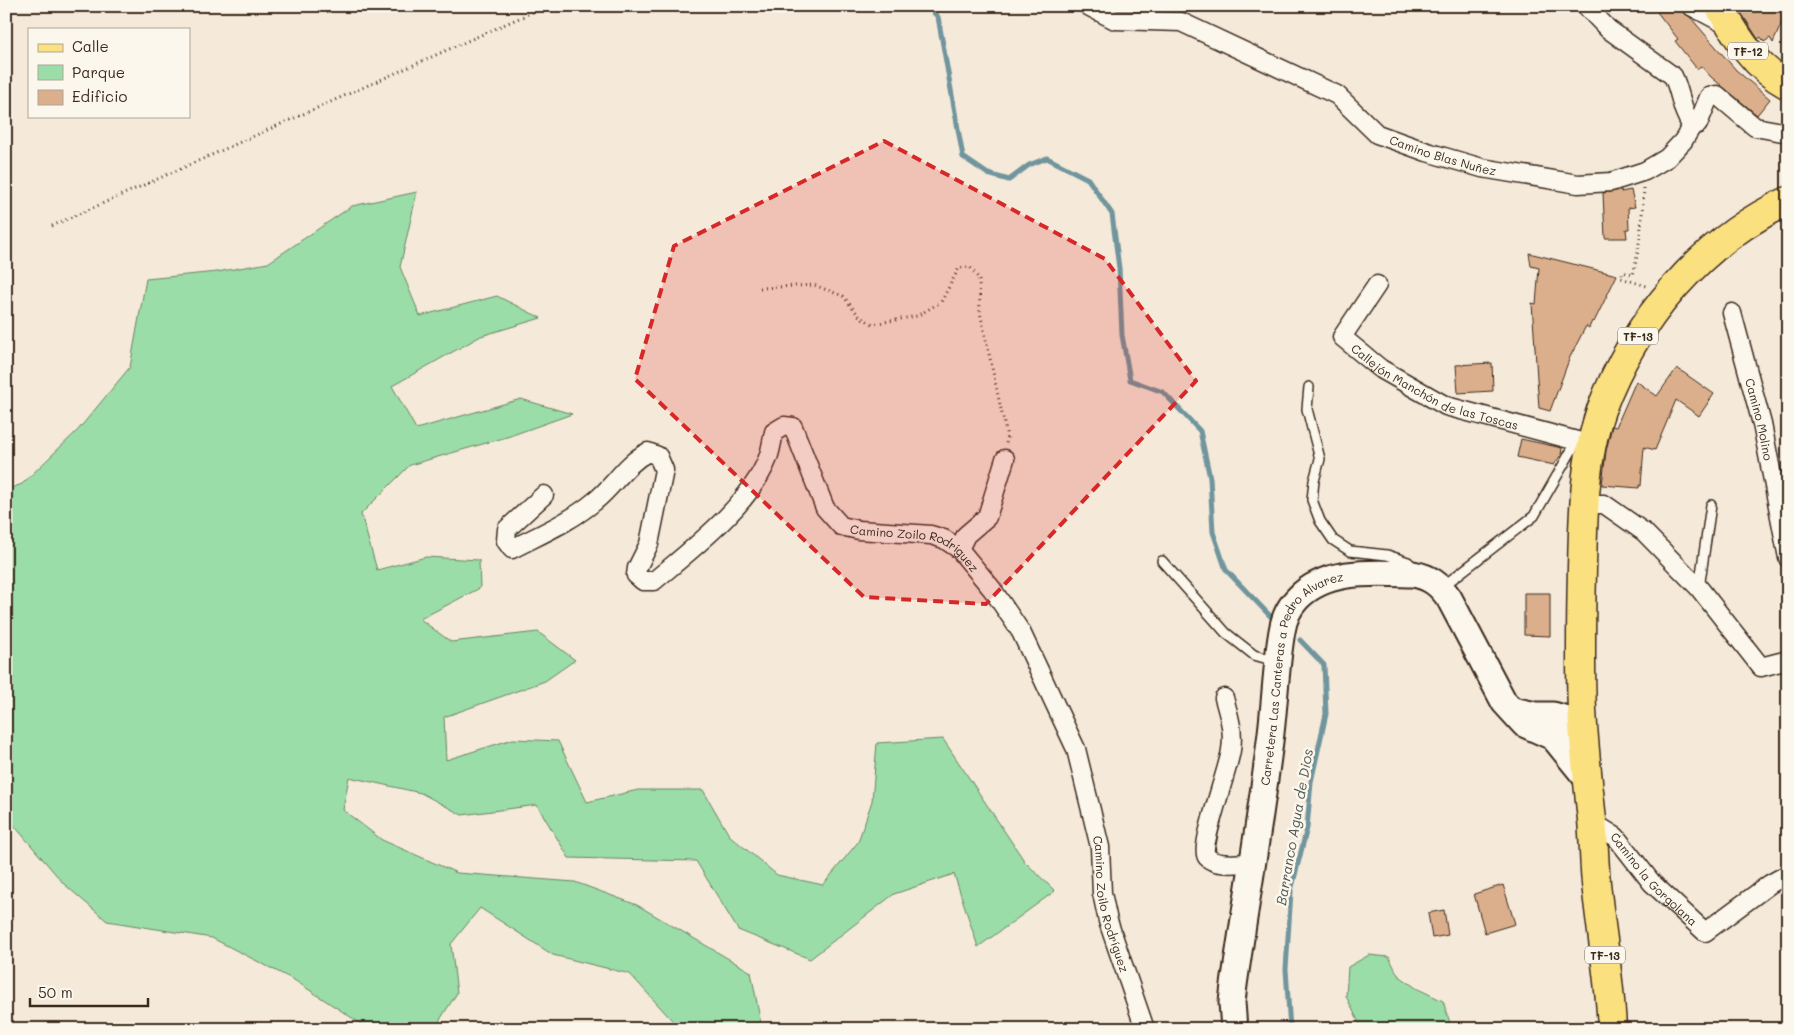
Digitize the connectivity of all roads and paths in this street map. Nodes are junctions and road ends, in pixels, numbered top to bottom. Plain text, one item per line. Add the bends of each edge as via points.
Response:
1 (546, 6) edge
2 (1088, 6) edge
3 (1586, 6) edge
4 (1691, 6) edge
5 (1725, 17) edge
6 (1788, 85) edge
7 (1692, 126) junction
8 (1788, 133) edge
9 (1645, 171) junction
10 (1788, 201) edge
11 (52, 226) dead end
12 (1377, 285) dead end
13 (760, 288) dead end
14 (1669, 293) junction
15 (1732, 313) dead end
16 (1309, 387) dead end
17 (1584, 443) junction
18 (1005, 459) joint
19 (544, 495) dead end
20 (1585, 504) junction
21 (1711, 505) dead end
22 (959, 548) junction
23 (1788, 558) edge
24 (1162, 561) dead end
25 (1433, 582) junction
26 (1699, 588) junction
27 (1788, 660) edge
28 (1278, 662) junction
29 (1224, 698) dead end
30 (1571, 718) junction
31 (1592, 822) junction
32 (1252, 863) junction
33 (1788, 874) edge
34 (1145, 1029) edge
35 (1234, 1029) edge
36 (1612, 1029) edge

1 - 11 path
2 - 9 street, Camino Blas Nuñez via 1115,20 1181,22 1337,95 1377,134 1427,152 1482,168 1578,184 1611,182
3 - 7 street via 1608,29 1673,76 1684,112
4 - 5 street
5 - 6 main road, TF-12 via 1754,59
7 - 8 street, Camino Blas Nuñez via 1698,124 1709,97 1717,95 1755,127
7 - 9 street, Camino Blas Nuñez via 1667,158
9 - 14 path via 1639,245 1633,275 1624,272 1621,278
10 - 14 main road, TF-13 via 1763,212 1731,235
12 - 17 street, Callejón Manchón de las Toscas via 1342,337 1381,369 1446,406
13 - 18 path via 814,285 843,296 860,317 873,324 916,316 940,302 959,268 970,267 979,279 980,312 1007,437
14 - 17 main road, TF-13 via 1642,328 1619,367
15 - 23 street, Camino Molino via 1762,424
16 - 25 lane via 1306,409 1320,459 1312,500 1320,521 1333,540 1350,551 1387,555 1408,562
17 - 20 main road, TF-13
17 - 25 lane via 1534,516
18 - 22 street via 987,517 966,535
19 - 22 street, Camino Zoilo Rodríguez via 507,529 506,541 512,549 571,519 602,494 636,458 648,452 658,456 664,470 649,544 636,575 643,581 654,581 716,528 755,484 768,458 774,432 784,426 793,427 825,508 841,526 931,536
20 - 26 street via 1604,504 1644,532
20 - 30 main road, TF-13 via 1581,633
21 - 26 lane
22 - 34 street, Camino Zoilo Rodríguez via 1021,632 1076,749 1100,847 1102,893 1108,921
24 - 28 lane via 1226,632 1254,655
25 - 28 main road, Carretera Las Canteras a Pedro Alvarez via 1402,574 1336,576 1320,582 1290,606 1282,631
25 - 30 main road via 1449,598 1504,702 1513,710
26 - 27 street via 1761,667
28 - 32 main road, Carretera Las Canteras a Pedro Alvarez
29 - 32 street via 1233,735 1205,854 1214,862
30 - 31 main road, TF-13 via 1588,779
31 - 33 street, Camino la Gorgolana via 1616,836 1652,883 1705,932
31 - 36 main road, TF-13
32 - 35 main road, Carretera Las Canteras a Pedro Alvarez via 1232,1002

